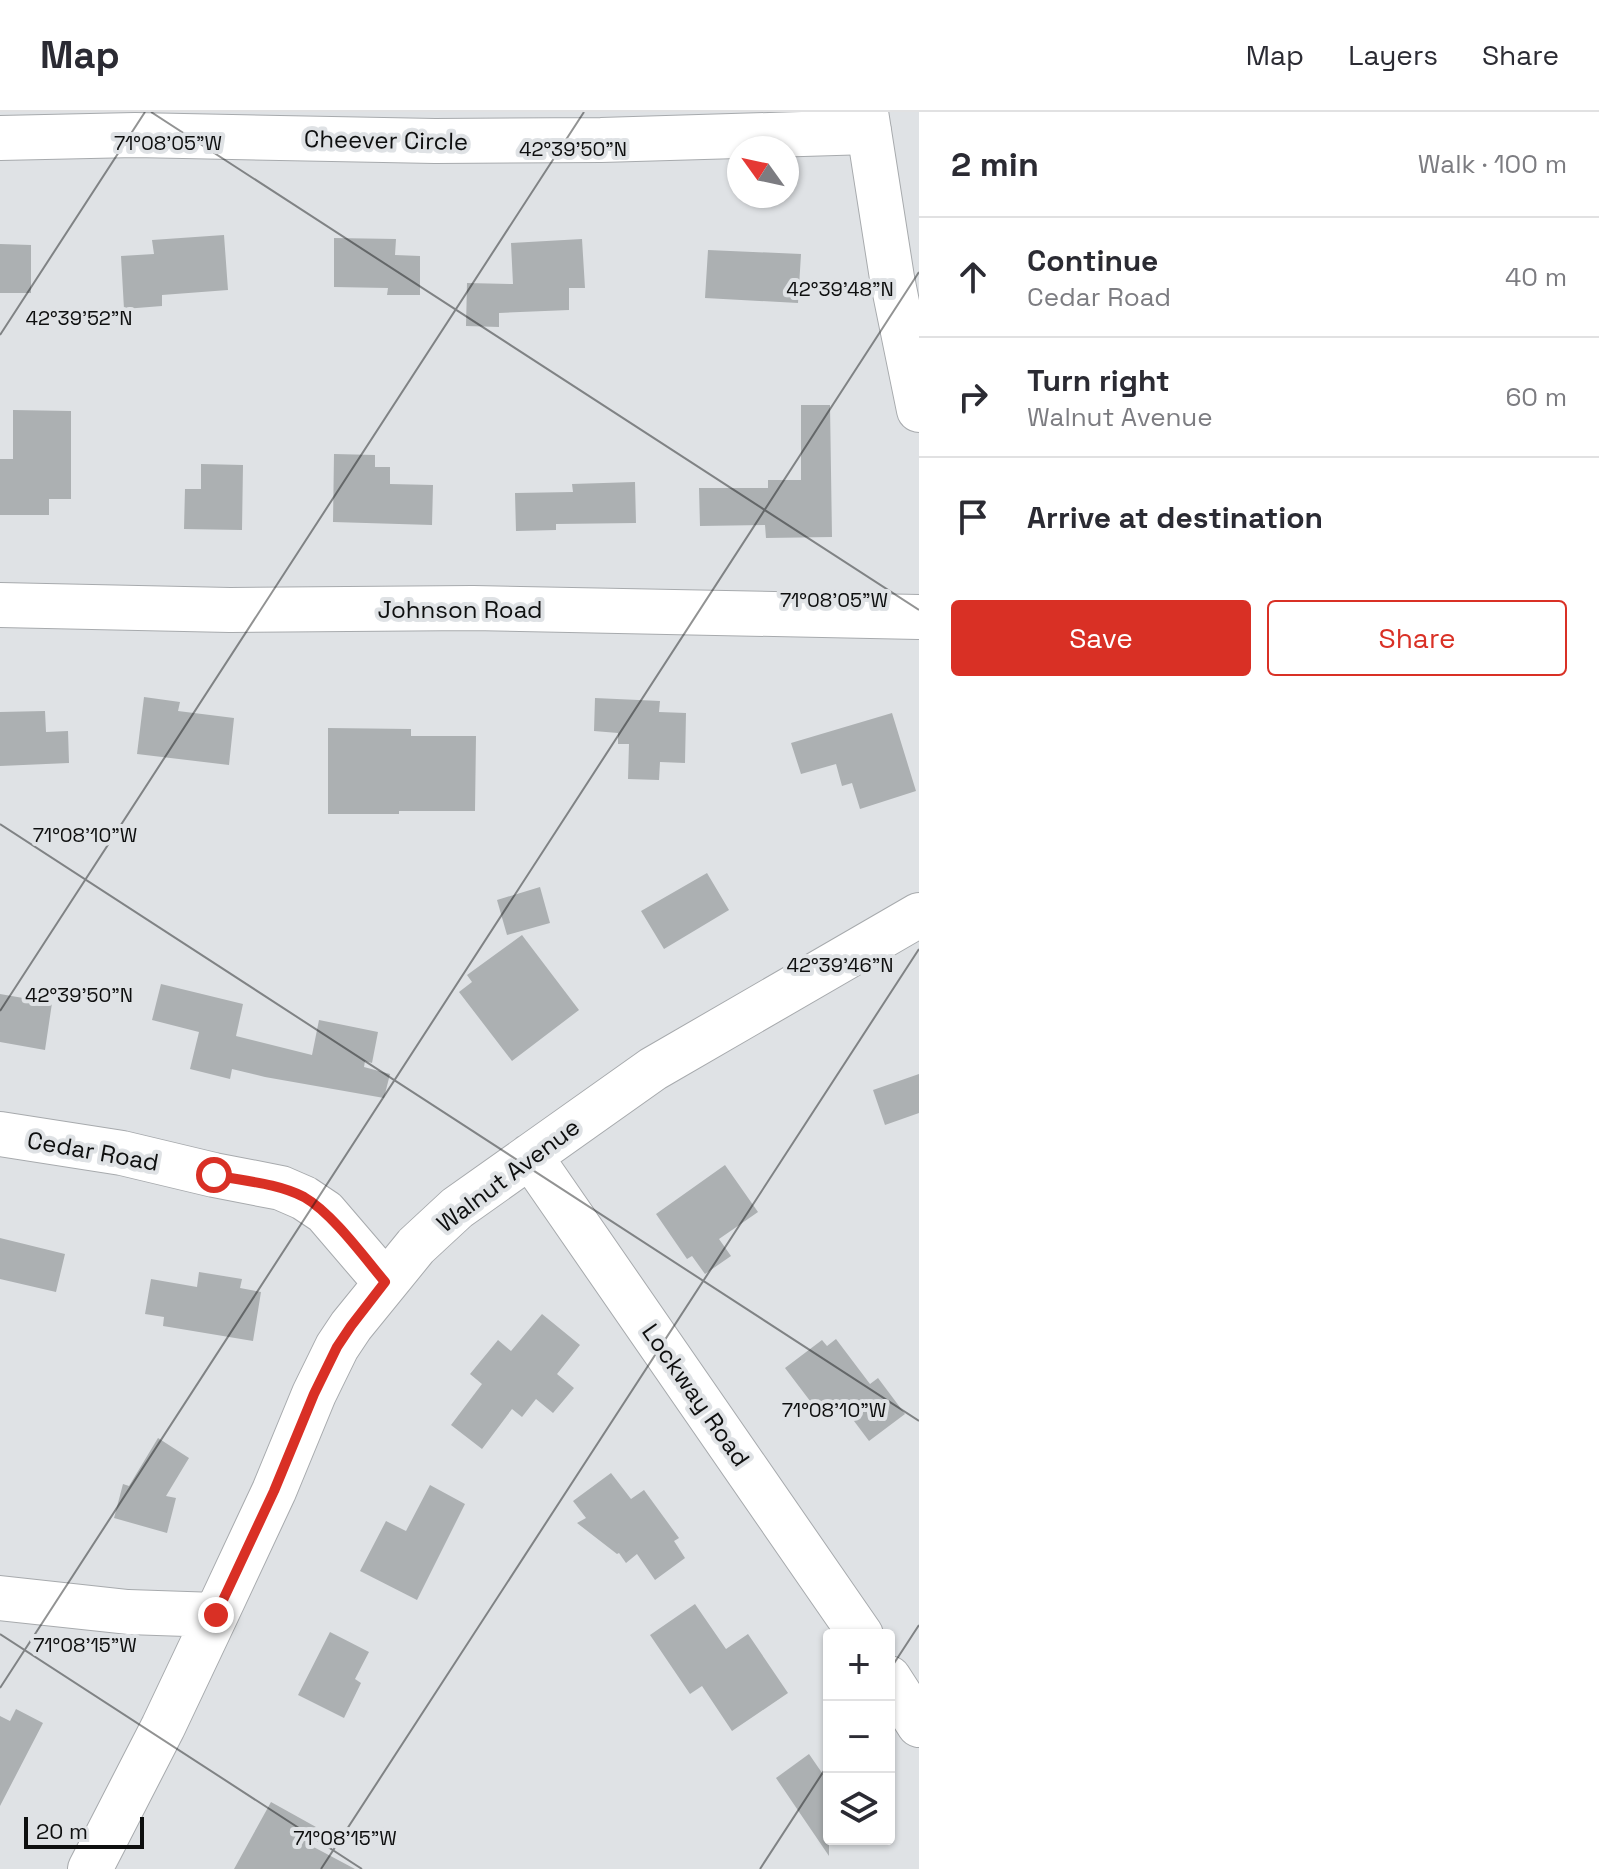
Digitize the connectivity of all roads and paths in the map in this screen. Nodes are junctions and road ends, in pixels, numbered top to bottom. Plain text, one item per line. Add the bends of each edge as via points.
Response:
1 (868, 122) edge
2 (0, 138) edge
3 (906, 277) edge
4 (919, 410) edge
5 (0, 605) edge
6 (919, 617) edge
7 (919, 915) edge
8 (0, 1134) edge
9 (530, 1156) junction
10 (385, 1282) junction
11 (0, 1598) edge
12 (216, 1615) junction
13 (857, 1629) edge
14 (895, 1687) edge
15 (919, 1725) edge
16 (90, 1869) edge

1 - 2 street, Cheever Circle via 601,140
1 - 3 street
3 - 4 street
5 - 6 street, Johnson Road
7 - 9 street, Walnut Avenue via 653,1069
8 - 10 street, Cedar Road via 122,1153 281,1188 325,1212
9 - 10 street, Walnut Avenue via 457,1208
9 - 13 street, Lockway Road
10 - 12 street, Walnut Avenue via 337,1347
11 - 12 street
12 - 16 street, Walnut Avenue
14 - 15 street

